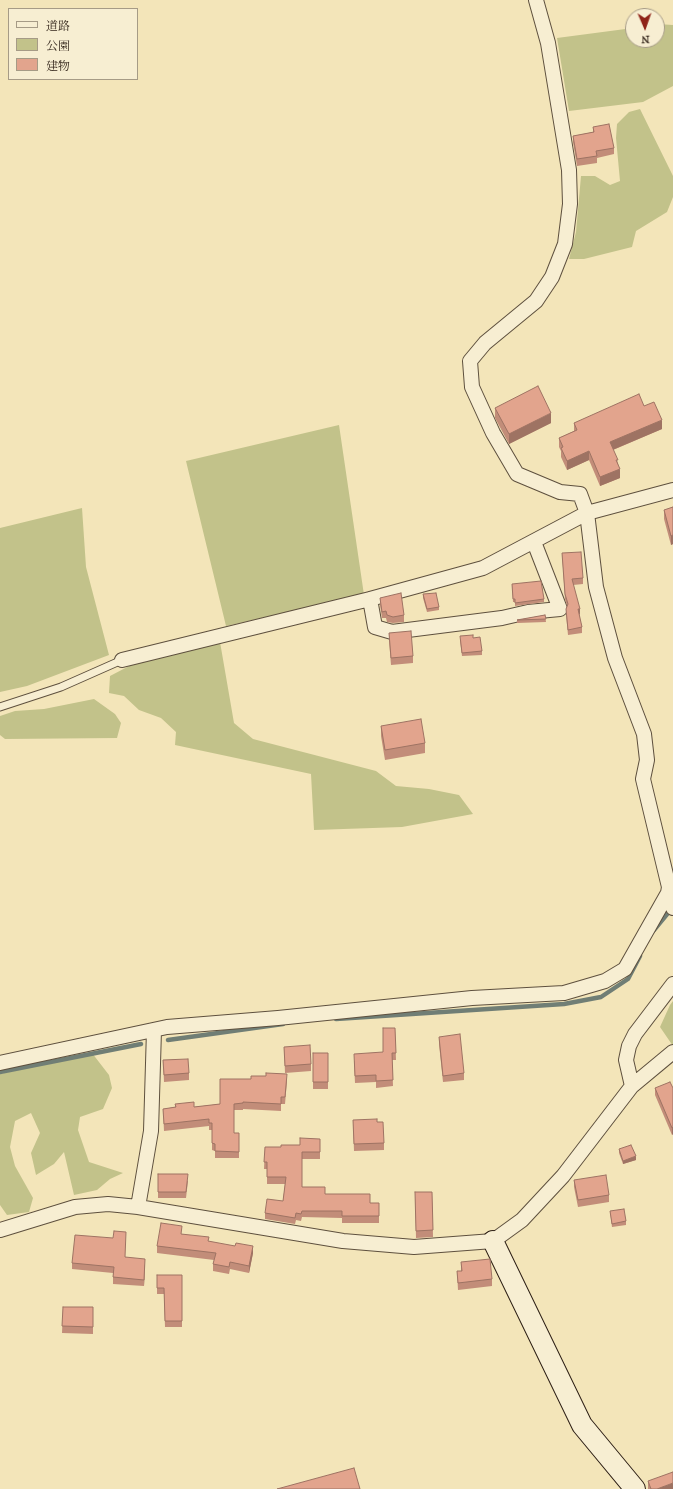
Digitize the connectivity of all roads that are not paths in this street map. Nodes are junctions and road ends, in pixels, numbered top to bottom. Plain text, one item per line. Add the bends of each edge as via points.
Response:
1 (536, 0) edge
2 (673, 490) edge
3 (587, 513) junction
4 (534, 542) junction
5 (370, 599) junction
6 (122, 660) joint
7 (0, 707) edge
8 (670, 888) edge
9 (673, 908) edge
10 (673, 984) edge
11 (154, 1030) junction
12 (673, 1052) edge
13 (0, 1063) edge
14 (632, 1086) junction
15 (138, 1207) junction
16 (0, 1230) edge
17 (493, 1241) junction
18 (635, 1489) edge

1 - 3 street via 548,43 569,170 570,204 565,244 552,277 536,301 485,343 470,361 472,387 493,433 517,474 560,492 580,494
2 - 3 street
3 - 4 street
3 - 8 street via 596,587 615,658 644,734 647,760 643,779
4 - 5 street via 483,568
4 - 5 street via 560,609 392,632 374,627
5 - 6 street
6 - 7 lane via 61,687
8 - 9 street
8 - 11 street via 625,969 605,981 564,993 472,998
10 - 14 street via 635,1034 629,1046 626,1060
11 - 13 street
11 - 15 street via 151,1131
12 - 14 street
14 - 17 street via 563,1176 522,1220
15 - 16 street via 108,1204 75,1207
15 - 17 street via 343,1241 414,1247
17 - 18 street via 582,1425

